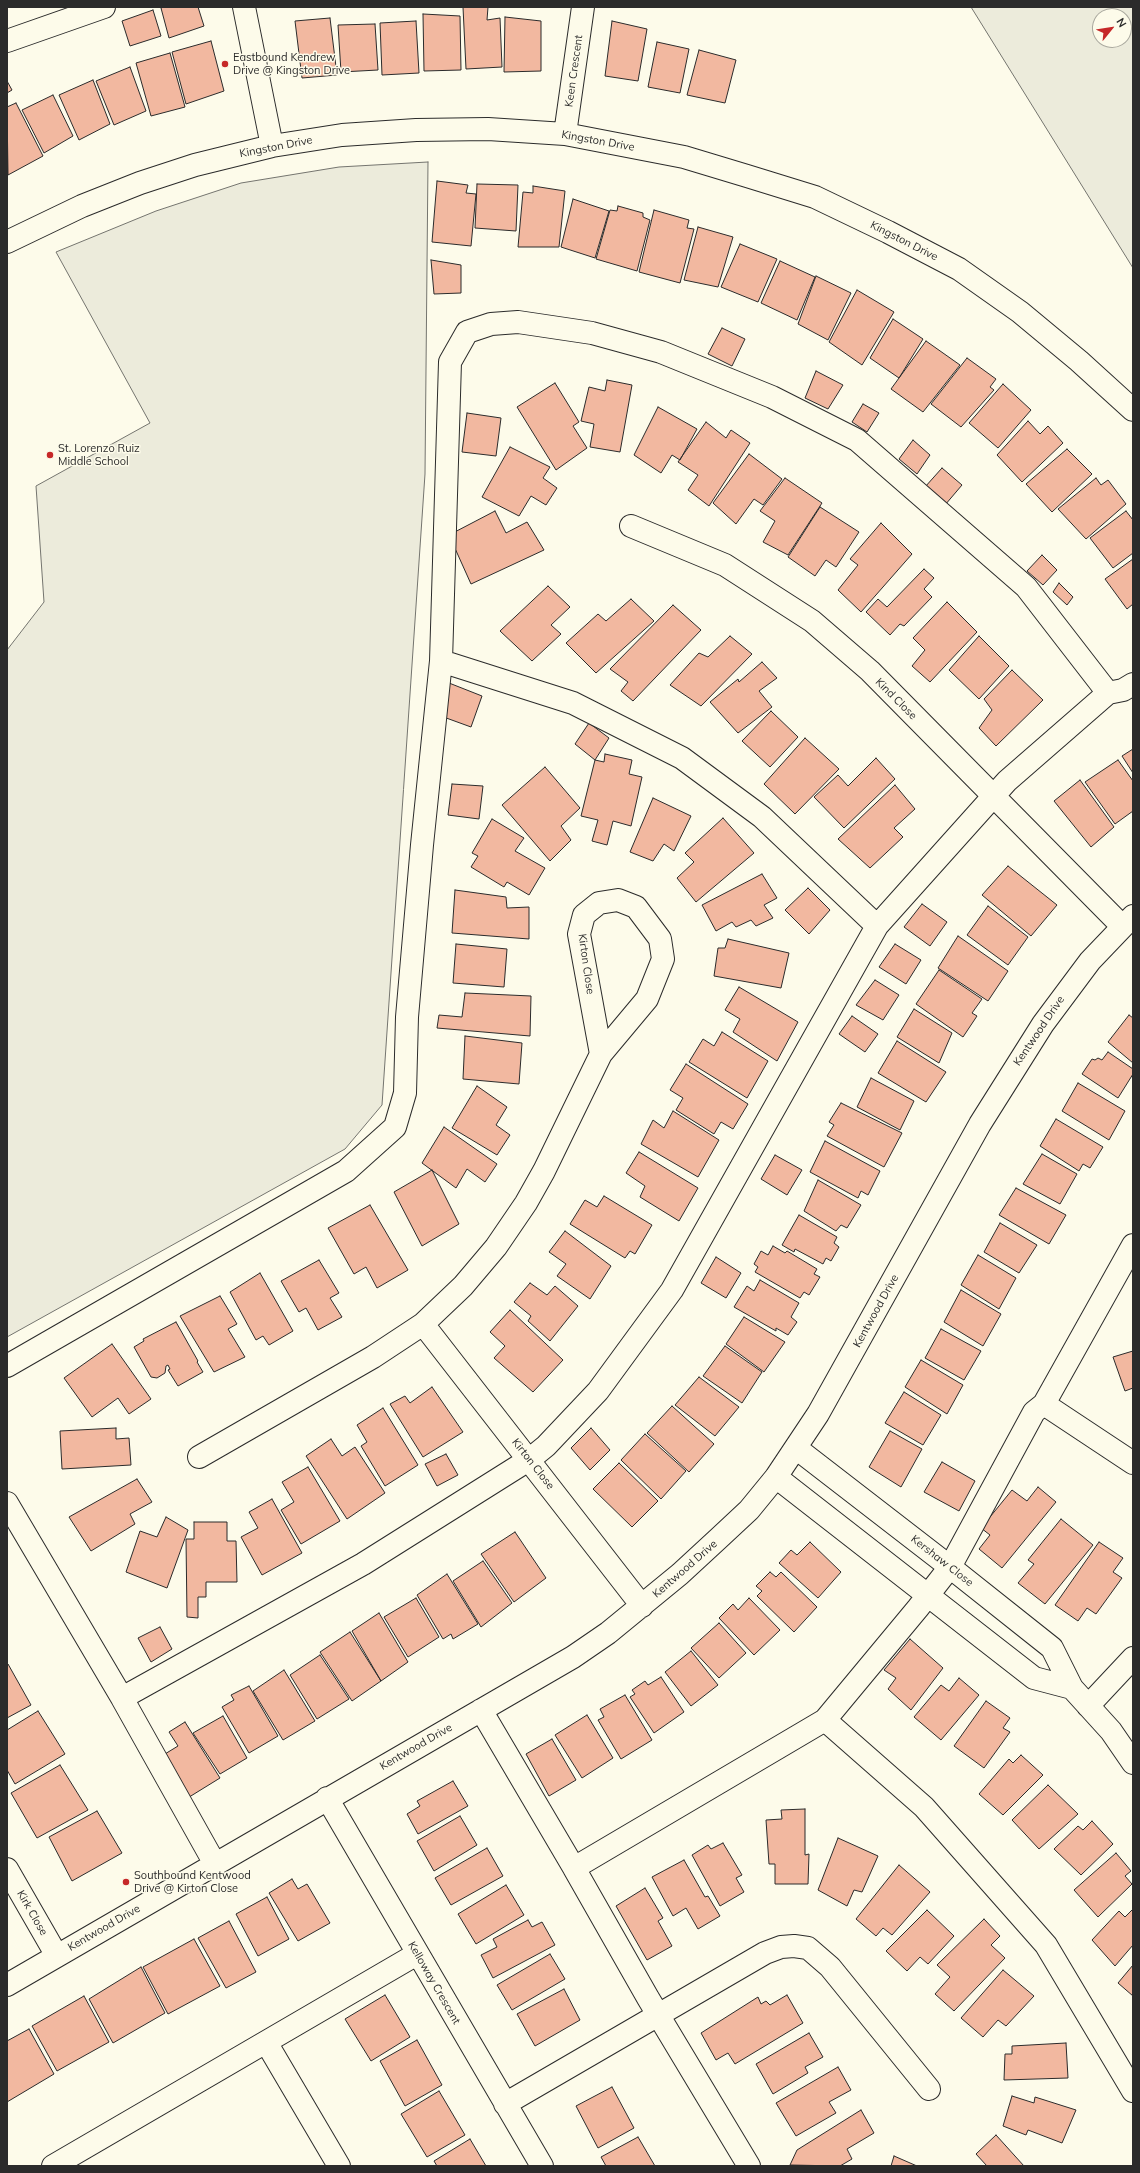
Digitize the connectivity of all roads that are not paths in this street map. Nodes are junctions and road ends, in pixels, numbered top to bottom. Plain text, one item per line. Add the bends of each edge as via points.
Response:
1 (104, 7) edge
2 (244, 7) edge
3 (583, 7) edge
4 (65, 13) edge
5 (7, 40) edge
6 (566, 134) junction
7 (272, 146) junction
8 (7, 242) edge
9 (1133, 410) edge
10 (631, 526) dead end
11 (442, 661) junction
12 (1133, 684) edge
13 (1108, 693) junction
14 (993, 796) junction
15 (1127, 921) edge
16 (877, 926) junction
17 (601, 1054) junction
18 (1133, 1245) edge
19 (423, 1324) junction
20 (7, 1366) edge
21 (1044, 1404) junction
22 (796, 1448) junction
23 (199, 1457) dead end
24 (530, 1459) junction
25 (1133, 1463) edge
26 (776, 1477) junction
27 (7, 1503) edge
28 (950, 1567) junction
29 (928, 1596) junction
30 (642, 1606) junction
31 (1133, 1658) edge
32 (1072, 1688) junction
33 (122, 1698) junction
34 (1088, 1706) junction
35 (481, 1710) junction
36 (825, 1720) junction
37 (1133, 1763) edge
38 (327, 1798) junction
39 (215, 1864) junction
40 (574, 1868) junction
41 (7, 1870) edge
42 (417, 1954) junction
43 (57, 1956) junction
44 (7, 1985) edge
45 (659, 2016) junction
46 (266, 2042) junction
47 (929, 2089) dead end
48 (1133, 2091) edge
49 (505, 2104) junction
50 (53, 2166) edge
51 (339, 2166) edge
52 (542, 2166) edge
53 (749, 2166) edge

1 - 4 street
2 - 7 street
3 - 6 street, Keen Crescent
4 - 5 street
6 - 7 street, Kingston Drive via 488,129 416,130 342,135
6 - 9 street, Kingston Drive via 684,157 747,176 815,197 888,232 959,269 1020,312
7 - 8 street, Kingston Drive via 195,165 140,183 82,206
10 - 14 street, Kind Close via 725,565 812,621 870,672
11 - 13 street via 450,362 467,332 491,324 518,322 592,334 661,352 772,397 857,440 1026,587
11 - 16 street via 573,703 682,758 762,817
11 - 20 street via 417,900 407,1017 404,1093 395,1127 346,1172
12 - 13 street via 1123,690
13 - 14 street
14 - 15 street, Kind Close
14 - 16 street
15 - 22 street, Kentwood Drive via 1073,981 988,1110 818,1414
16 - 24 street via 672,1290 598,1391 546,1446
17 - 17 street, Kirton Close via 647,999 663,959 660,939 636,907 618,900 599,903 584,915 579,934
17 - 19 street, Kirton Close via 565,1130 526,1203 479,1267
18 - 21 street
19 - 23 street, Kirton Close via 374,1357
19 - 24 street, Kirton Close
21 - 25 street
21 - 28 street via 1034,1412
22 - 26 street, Kentwood Drive
22 - 28 street, Kershaw Close
24 - 30 street, Kirton Close
24 - 33 street via 363,1564
26 - 29 street
26 - 30 street, Kentwood Drive via 749,1510
27 - 33 street
28 - 29 street
28 - 32 street, Kershaw Close via 1052,1648
29 - 32 street via 1034,1678
29 - 36 street
30 - 35 street, Kentwood Drive via 573,1657
31 - 34 street
32 - 34 street, Kershaw Close
33 - 39 street
34 - 37 street, Kershaw Close via 1110,1730
35 - 38 street, Kentwood Drive
35 - 40 street
36 - 40 street
36 - 48 street via 924,1807 1046,1945
38 - 39 street, Kentwood Drive
38 - 42 street, Kelloway Crescent
39 - 43 street, Kentwood Drive
40 - 45 street
41 - 43 street, Kirk Close
42 - 46 street
42 - 49 street, Kelloway Crescent
43 - 44 street, Kentwood Drive
45 - 47 street via 765,1953 781,1947 808,1948 830,1967
45 - 49 street
45 - 53 street
46 - 50 street
46 - 51 street
49 - 52 street, Kelloway Crescent

